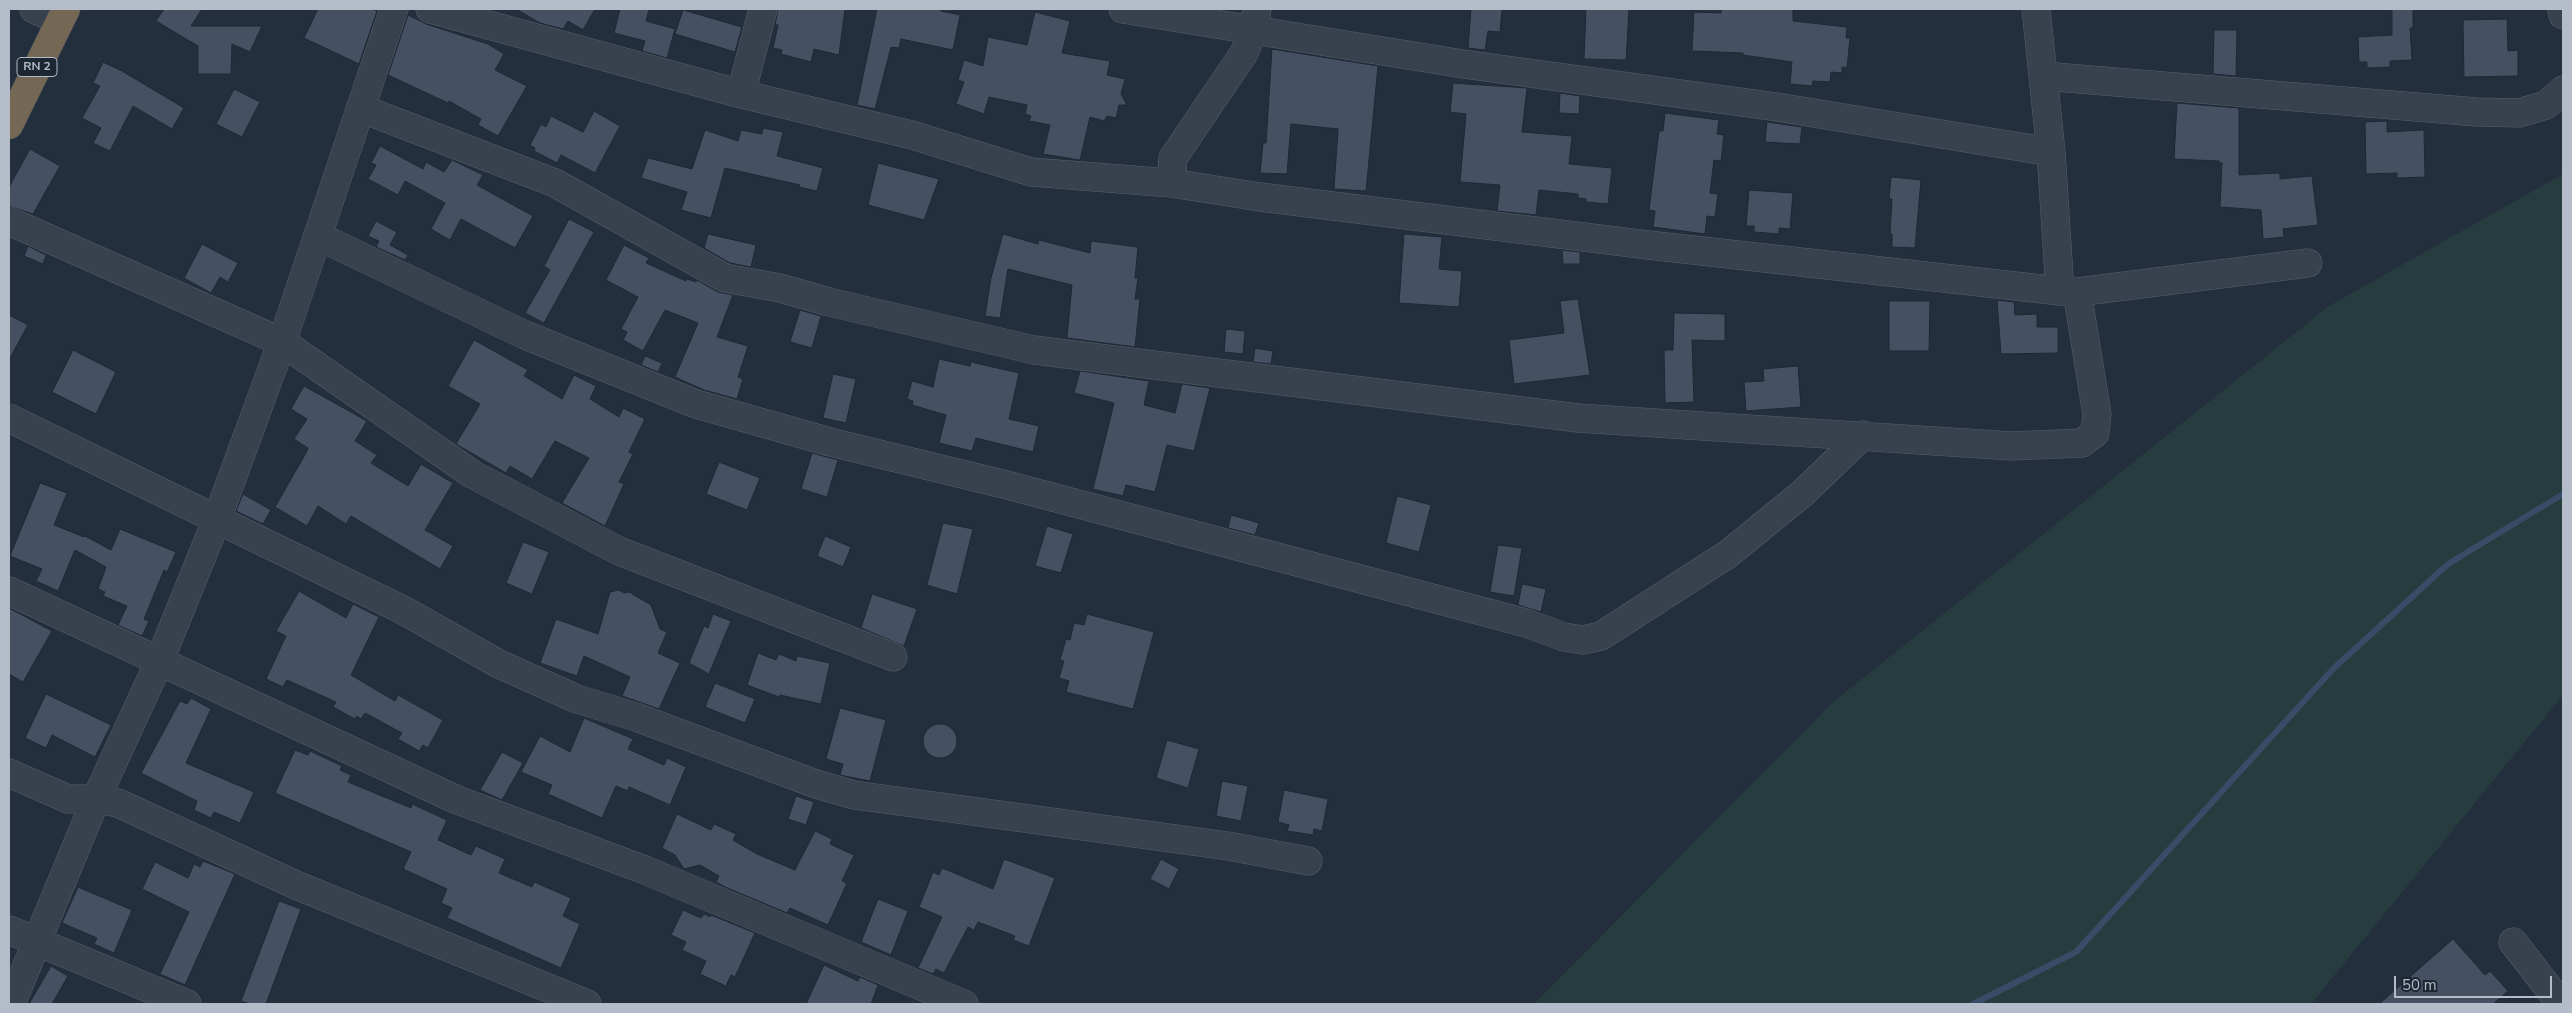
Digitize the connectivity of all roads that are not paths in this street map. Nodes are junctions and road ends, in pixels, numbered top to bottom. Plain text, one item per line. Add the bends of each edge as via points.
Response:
1 (34, 9) edge
2 (394, 9) edge
3 (430, 9) edge
4 (763, 9) edge
5 (1123, 9) edge
6 (2036, 9) edge
7 (2562, 9) edge
8 (63, 15) edge
9 (2563, 15) edge
10 (1256, 19) edge
11 (2044, 76) junction
12 (2563, 90) edge
13 (741, 94) junction
14 (360, 108) junction
15 (9, 125) edge
16 (2051, 152) junction
17 (1171, 183) junction
18 (9, 221) edge
19 (318, 236) junction
20 (2308, 263) dead end
21 (2068, 292) junction
22 (282, 342) junction
23 (9, 418) edge
24 (1863, 435) junction
25 (217, 519) junction
26 (9, 591) edge
27 (894, 657) dead end
28 (159, 662) junction
29 (9, 773) edge
30 (96, 799) junction
31 (1308, 862) dead end
32 (9, 930) edge
33 (36, 941) junction
34 (2513, 942) dead end
35 (11, 1004) edge
36 (187, 1004) edge
37 (587, 1004) edge
38 (964, 1004) edge
39 (2562, 1004) edge

1 - 8 street
2 - 14 street
3 - 13 street
4 - 13 street
5 - 10 street
6 - 11 street
7 - 9 street
8 - 15 highway, RN 2
10 - 16 street via 1463,64 1777,107
10 - 17 street via 1244,53 1173,158
11 - 12 street via 2477,112 2519,113 2546,105
11 - 16 street
13 - 17 street via 912,135 1031,172
14 - 19 street
14 - 24 street via 555,182 725,278 780,288 1034,350 1578,418
16 - 21 street
17 - 21 street via 1648,245
18 - 22 street
19 - 22 street
19 - 24 street via 524,335 696,404 1583,640 1601,636 1728,554 1803,493
20 - 21 street
21 - 24 street via 2097,414 2096,434 2082,443 2012,446
22 - 25 street
22 - 27 street via 472,474 610,546
23 - 25 street
25 - 28 street
25 - 31 street via 403,610 470,649 577,699 816,784 854,795 1228,846
26 - 28 street
28 - 30 street
28 - 38 street via 455,799 645,870
29 - 30 street via 68,799
30 - 33 street
30 - 37 street via 118,803 296,885
32 - 33 street
33 - 35 street
33 - 36 street
34 - 39 street

